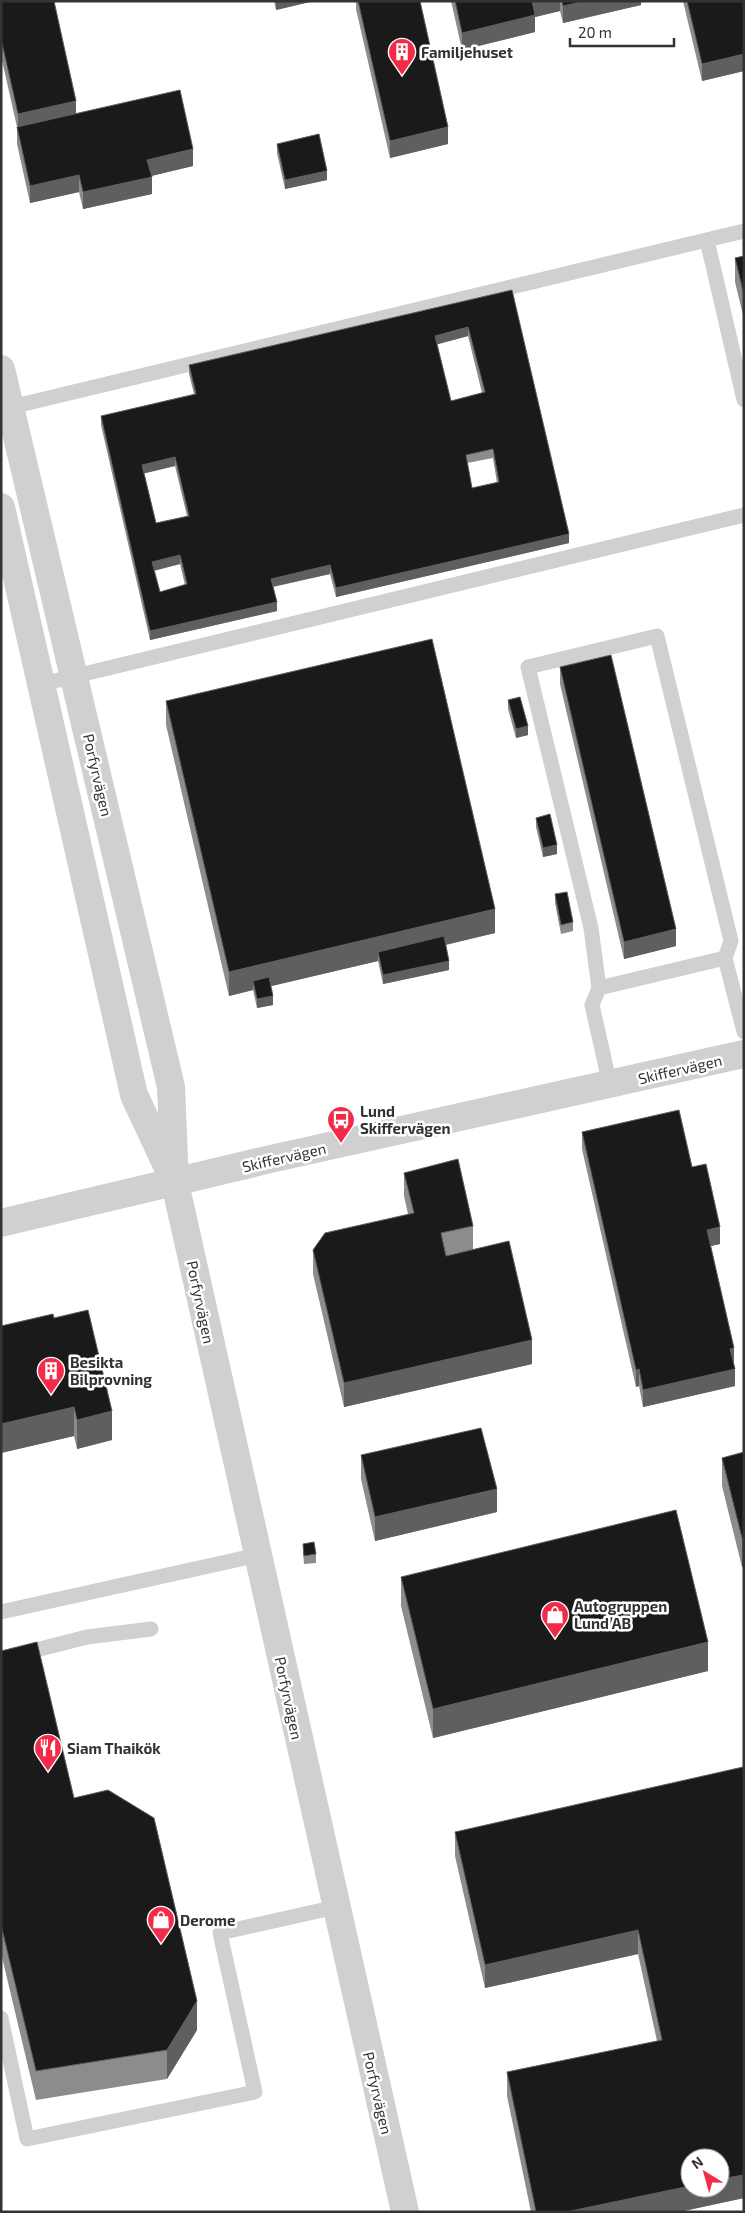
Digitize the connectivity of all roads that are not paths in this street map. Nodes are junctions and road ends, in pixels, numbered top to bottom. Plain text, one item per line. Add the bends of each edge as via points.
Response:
1 (744, 231) edge
2 (707, 240) junction
3 (1, 369) edge
4 (744, 400) edge
5 (10, 407) junction
6 (1, 507) edge
7 (744, 515) edge
8 (75, 676) junction
9 (42, 684) junction
10 (725, 958) junction
11 (599, 988) junction
12 (744, 1032) edge
13 (744, 1054) edge
14 (610, 1085) junction
15 (175, 1183) junction
16 (1, 1223) edge
17 (258, 1555) junction
18 (1, 1612) edge
19 (151, 1629) dead end
20 (1, 1659) edge
21 (336, 1907) junction
22 (1, 2018) edge
23 (405, 2212) edge

1 - 2 lane
2 - 4 lane
2 - 5 lane
3 - 5 street, Porfyrvägen
5 - 8 street, Porfyrvägen
6 - 9 street, Porfyrvägen
7 - 8 lane
8 - 9 lane
8 - 15 street, Porfyrvägen via 171,1087
9 - 15 street, Porfyrvägen via 134,1095
10 - 11 lane
10 - 11 lane via 731,941 657,636 528,667 591,928
10 - 12 lane
11 - 14 lane via 592,1005
13 - 14 street, Skiffervägen
14 - 15 street, Skiffervägen
15 - 16 street, Skiffervägen
15 - 17 street, Porfyrvägen
17 - 18 lane
17 - 21 street, Porfyrvägen
19 - 20 lane via 87,1637
21 - 22 lane via 220,1933 255,2092 27,2139
21 - 23 street, Porfyrvägen

